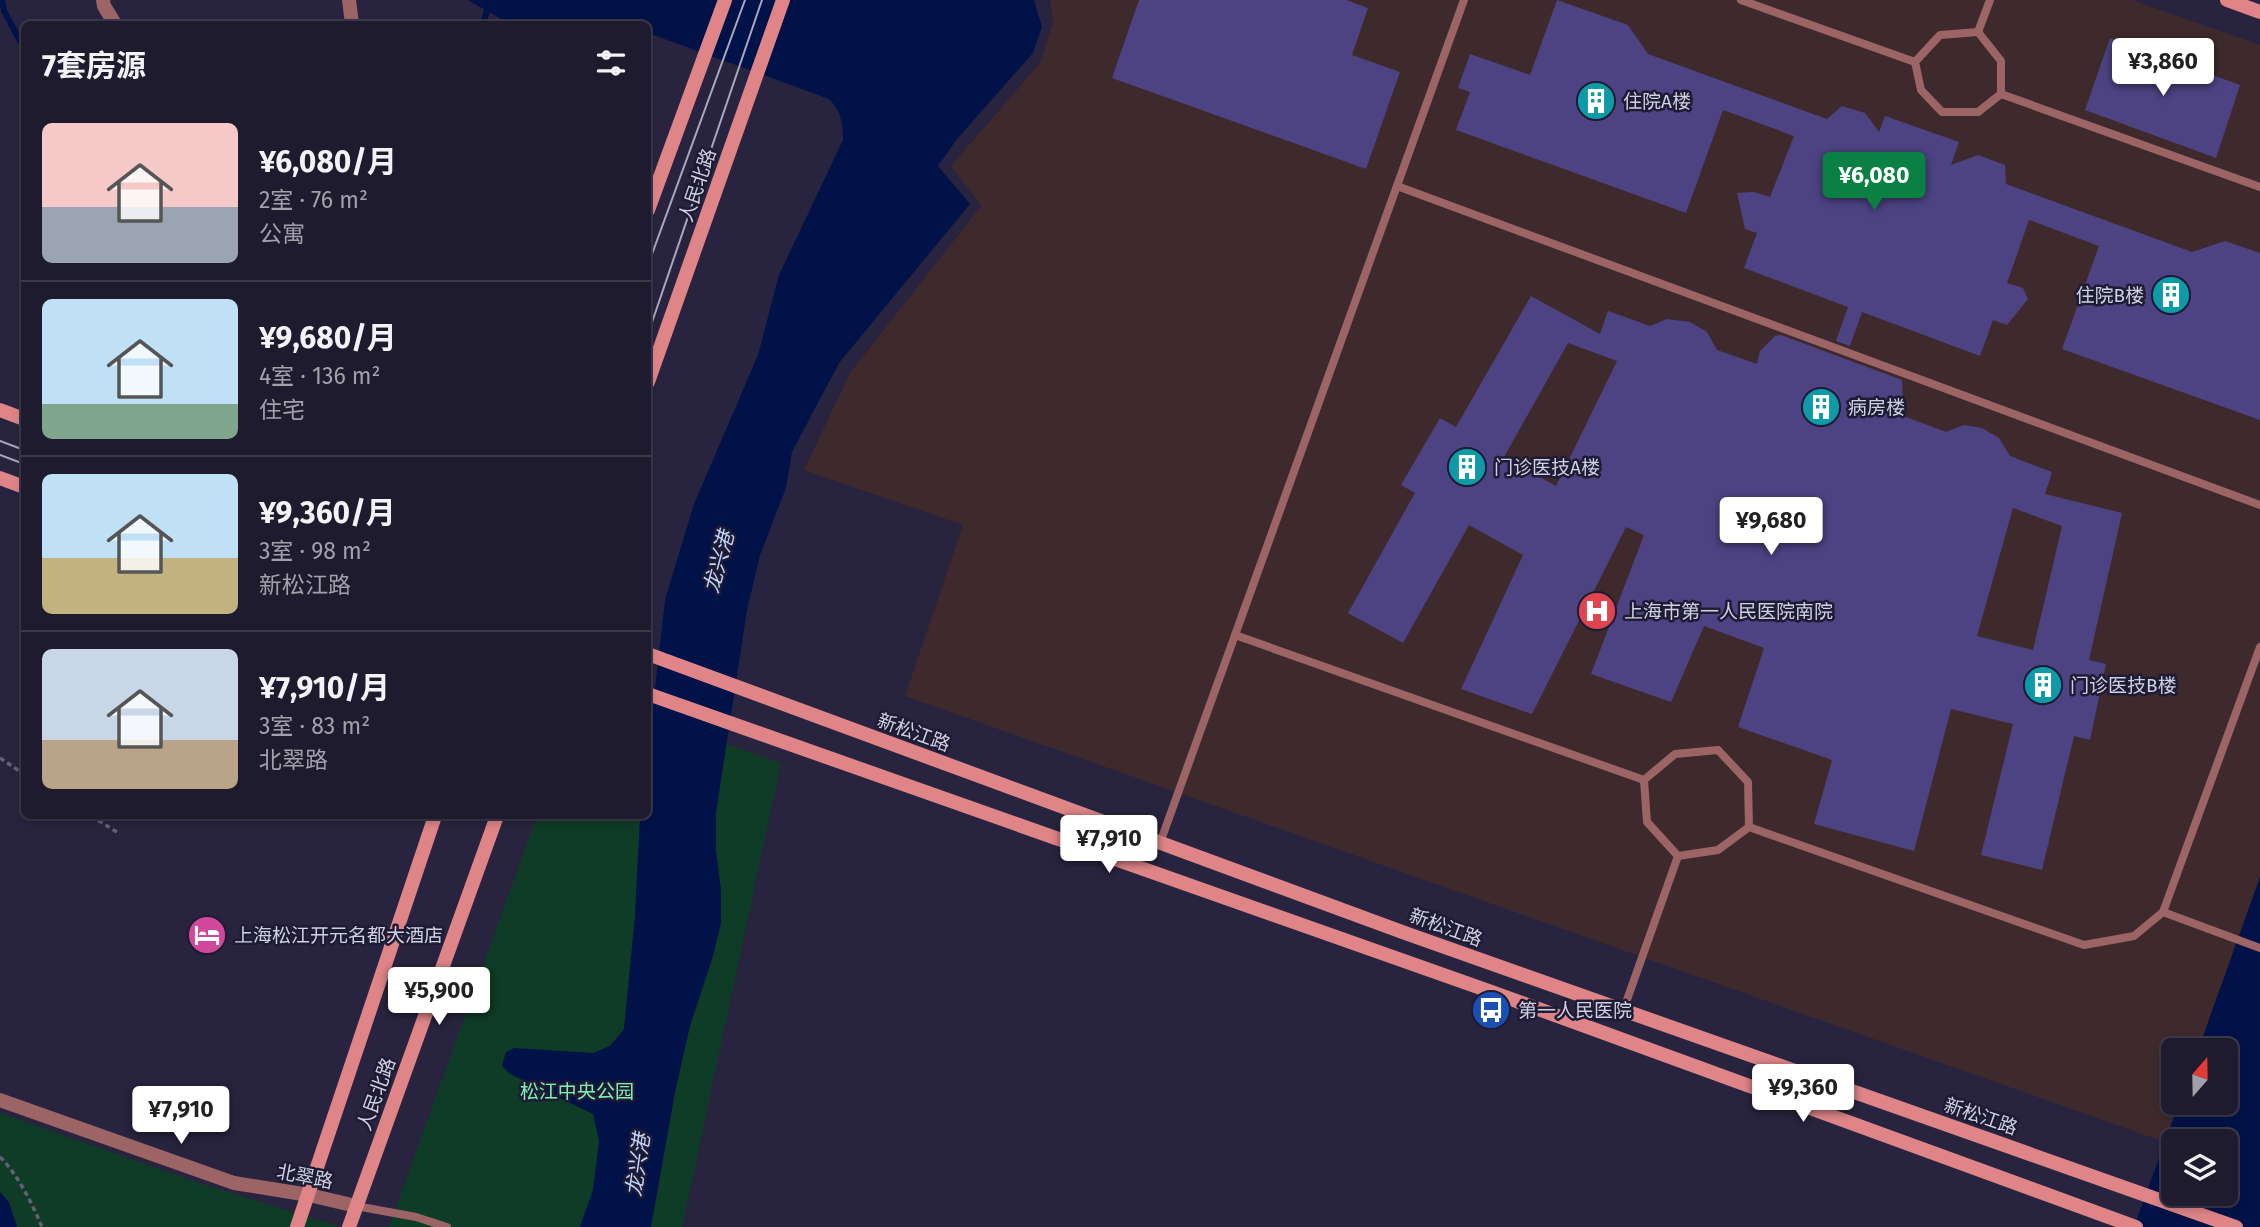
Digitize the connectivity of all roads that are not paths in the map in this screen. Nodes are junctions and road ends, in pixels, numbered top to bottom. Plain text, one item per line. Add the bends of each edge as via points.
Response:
1 (103, 0) edge
2 (349, 0) edge
3 (725, 0) edge
4 (783, 0) edge
5 (1464, 0) edge
6 (1741, 0) edge
7 (1990, 0) edge
8 (2227, 0) edge
9 (2260, 12) edge
10 (113, 21) edge
11 (352, 21) edge
12 (1978, 32) junction
13 (1915, 62) junction
14 (2001, 94) junction
15 (1397, 187) junction
16 (2260, 187) edge
17 (651, 202) edge
18 (651, 373) edge
19 (0, 410) edge
20 (21, 418) edge
21 (0, 478) edge
22 (21, 486) edge
23 (2260, 505) edge
24 (1235, 635) junction
25 (2260, 647) edge
26 (652, 656) edge
27 (651, 695) edge
28 (1644, 780) junction
29 (434, 819) edge
30 (496, 819) edge
31 (1749, 827) junction
32 (1160, 843) junction
33 (1678, 856) junction
34 (2163, 912) junction
35 (2260, 948) edge
36 (1623, 1011) junction
37 (0, 1100) edge
38 (309, 1195) junction
39 (356, 1206) junction
40 (2133, 1226) edge
41 (297, 1227) edge
42 (349, 1227) edge
43 (447, 1227) edge
44 (2236, 1227) edge

1 - 10 street
2 - 11 street
3 - 17 main road, 人民北路
4 - 18 main road, 人民北路
5 - 15 lane
6 - 13 lane
7 - 12 lane
8 - 9 main road
12 - 13 lane via 1940,35
12 - 14 lane via 2001,61
13 - 14 lane via 1921,90 1942,112 1978,112
14 - 16 lane
15 - 23 lane
15 - 24 lane
19 - 20 main road
21 - 22 main road
24 - 28 lane
24 - 32 lane
25 - 34 lane
26 - 32 main road, 新松江路
27 - 40 main road via 1463,982
28 - 31 lane via 1675,754 1718,750 1748,782
28 - 33 lane via 1647,822
29 - 38 main road, 人民北路
30 - 39 main road, 人民北路
31 - 33 lane via 1718,850
31 - 34 lane via 2084,945 2134,936
32 - 36 main road, 新松江路
33 - 36 lane
34 - 35 lane
36 - 44 main road, 新松江路
37 - 38 street, 北翠路 via 234,1183
38 - 39 street, 北翠路
38 - 41 main road, 人民北路
39 - 42 main road, 人民北路
39 - 43 lane, 北翠路

